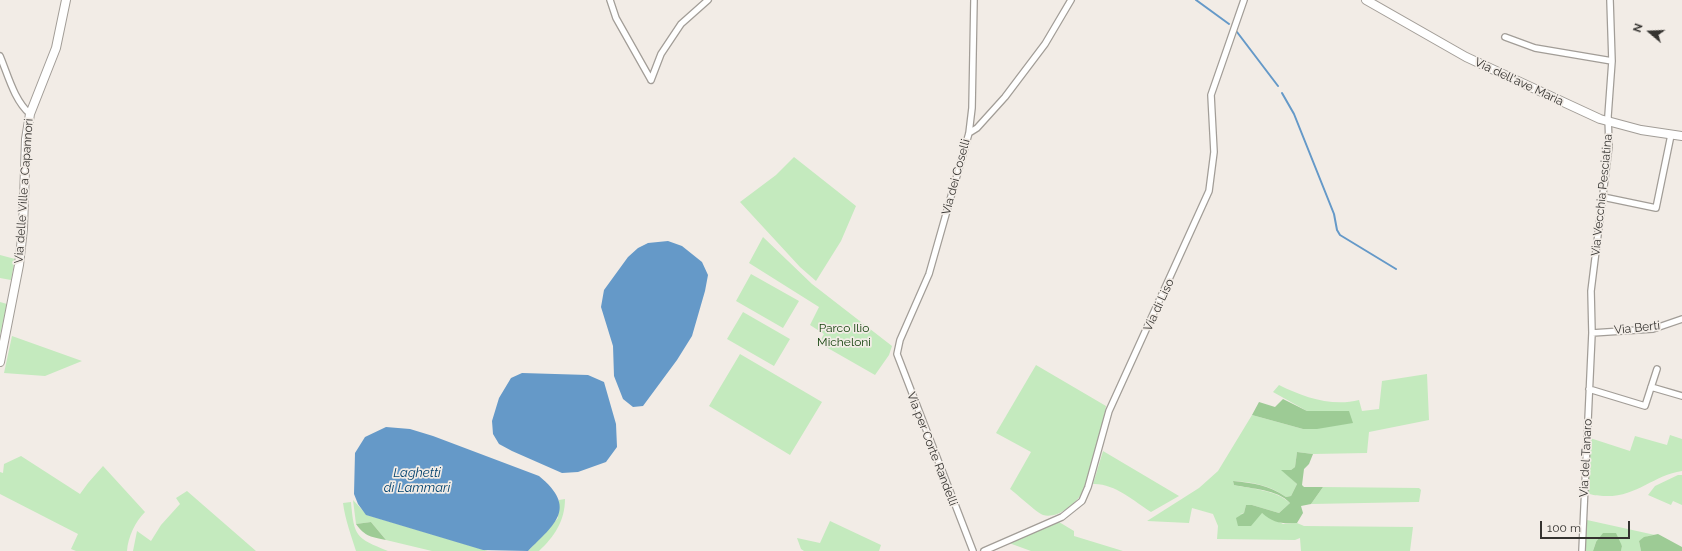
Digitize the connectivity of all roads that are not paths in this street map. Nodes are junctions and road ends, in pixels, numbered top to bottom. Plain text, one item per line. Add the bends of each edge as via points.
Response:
1 (66, 0) edge
2 (610, 0) edge
3 (708, 0) edge
4 (974, 0) edge
5 (1071, 0) edge
6 (1244, 0) edge
7 (1366, 0) edge
8 (1610, 0) edge
9 (1505, 37) dead end
10 (0, 56) edge
11 (1612, 61) junction
12 (30, 114) junction
13 (1609, 123) junction
14 (969, 133) junction
15 (1671, 135) junction
16 (1682, 136) edge
17 (1603, 197) junction
18 (1682, 319) edge
19 (1592, 333) junction
20 (898, 345) joint
21 (0, 362) edge
22 (1657, 370) dead end
23 (1651, 387) junction
24 (1589, 389) junction
25 (1682, 396) edge
26 (972, 551) edge
27 (984, 551) edge
28 (1582, 551) edge

1 - 12 street, Via delle Ville a Capannori via 56,48
2 - 3 street via 619,24 651,80 661,54 681,24
4 - 14 street, Via dei Coselli via 972,108
5 - 14 street via 1045,44 1005,96 977,128
6 - 27 street, Via di Liso via 1211,94 1214,152 1210,191 1109,412 1082,501 1062,517
7 - 13 street, Via dell'ave Maria via 1485,67
8 - 11 street, Via Vecchia Pesciatina
9 - 11 street via 1536,48
10 - 12 street via 17,97
11 - 13 street, Via Vecchia Pesciatina
12 - 21 street, Via delle Ville a Capannori via 26,139 19,265
13 - 15 street, Via dell'ave Maria
13 - 17 street, Via Vecchia Pesciatina
14 - 20 street, Via dei Coselli via 929,274
15 - 16 street, Via dell'ave Maria
15 - 17 street via 1656,208
17 - 19 street, Via Vecchia Pesciatina via 1591,291
18 - 19 street, Via Berti via 1653,328
19 - 24 street, Via Vecchia Pesciatina
20 - 26 street, Via per Corte Randelli via 898,361
22 - 23 street
23 - 24 street via 1645,406
23 - 25 street
24 - 28 street, Via del Tanaro

